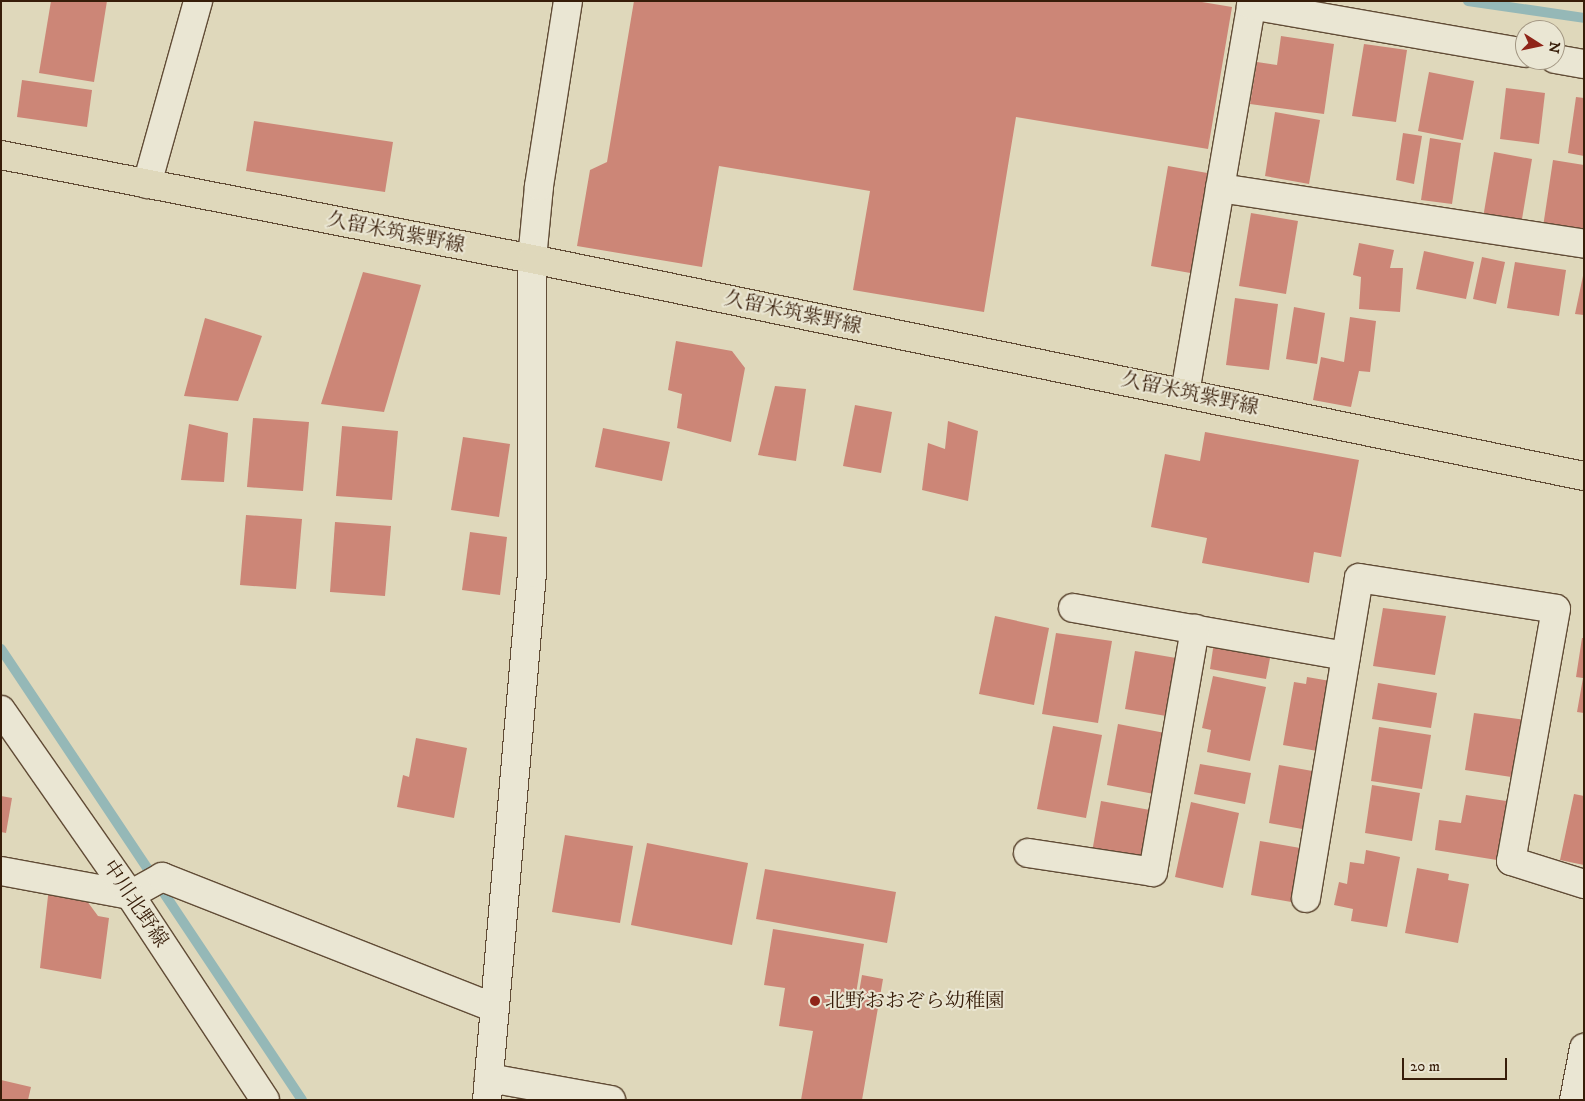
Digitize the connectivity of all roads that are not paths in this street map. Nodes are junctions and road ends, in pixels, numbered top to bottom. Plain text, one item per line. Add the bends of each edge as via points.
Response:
1 (198, 1) edge
2 (568, 1) edge
3 (1515, 51) edge
4 (1565, 61) edge
5 (1584, 64) edge
6 (1, 155) edge
7 (147, 184) junction
8 (1220, 188) junction
9 (1584, 244) edge
10 (532, 259) junction
11 (1185, 394) junction
12 (1584, 476) edge
13 (1073, 608) dead end
14 (1195, 629) junction
15 (1346, 656) junction
16 (1, 710) edge
17 (1028, 853) dead end
18 (1, 870) edge
19 (1584, 884) edge
20 (130, 895) junction
21 (1306, 898) dead end
22 (494, 1008) junction
23 (1584, 1048) edge
24 (488, 1089) edge
25 (265, 1100) edge
26 (611, 1100) edge
27 (1574, 1100) edge

1 - 7 street
2 - 10 street via 539,186
3 - 8 street via 1251,5
4 - 5 street
6 - 7 main road, 久留米筑紫野線
7 - 10 main road, 久留米筑紫野線
8 - 9 street
8 - 11 street
10 - 11 main road, 久留米筑紫野線
10 - 22 street via 532,573
11 - 12 main road, 久留米筑紫野線
13 - 14 street
14 - 15 street
14 - 17 street via 1153,872
15 - 19 street via 1359,578 1556,609 1511,860
15 - 21 street
16 - 20 street, 中川北野線
18 - 20 street
20 - 22 street via 162,877
20 - 25 street, 中川北野線
22 - 24 street
23 - 27 street
24 - 26 street

